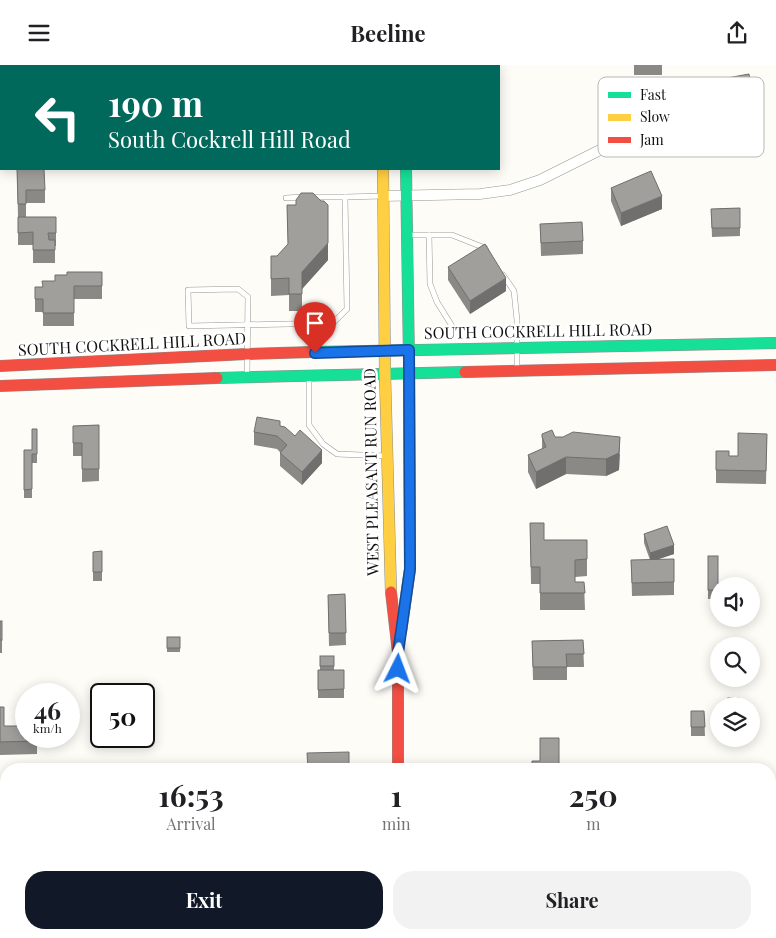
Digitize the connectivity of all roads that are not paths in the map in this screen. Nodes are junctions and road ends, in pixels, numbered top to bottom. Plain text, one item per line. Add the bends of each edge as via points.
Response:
1 (598, 150) edge
2 (383, 170) edge
3 (406, 170) edge
4 (407, 195) junction
5 (383, 196) junction
6 (345, 197) junction
7 (286, 198) dead end
8 (407, 235) junction
9 (429, 235) junction
10 (490, 255) edge
11 (500, 269) edge
12 (314, 323) junction
13 (248, 325) junction
14 (452, 326) dead end
15 (776, 343) edge
16 (518, 349) junction
17 (409, 350) junction
18 (385, 351) junction
19 (315, 353) junction
20 (247, 354) junction
21 (776, 365) edge
22 (0, 367) edge
23 (518, 371) junction
24 (409, 373) junction
25 (385, 374) junction
26 (309, 376) junction
27 (247, 377) junction
28 (0, 386) edge
29 (387, 456) junction
30 (398, 653) junction
31 (398, 763) edge

1 - 4 street via 540,180 510,189 480,194
2 - 5 main road, WEST PLEASANT RUN ROAD
3 - 4 main road, WEST PLEASANT RUN ROAD
4 - 5 street
4 - 8 main road, WEST PLEASANT RUN ROAD
5 - 6 lane
5 - 18 main road, WEST PLEASANT RUN ROAD
6 - 7 lane
6 - 12 lane via 347,309 333,323
8 - 9 lane
8 - 17 main road, WEST PLEASANT RUN ROAD
9 - 10 lane via 452,235 485,248
9 - 14 lane via 430,284 436,301
11 - 16 lane via 514,291
12 - 13 lane
12 - 19 lane
13 - 13 lane via 248,297 238,289 188,290 189,327
13 - 20 lane
15 - 16 main road, SOUTH COCKRELL HILL ROAD
16 - 17 main road, SOUTH COCKRELL HILL ROAD
16 - 23 lane
17 - 18 main road, SOUTH COCKRELL HILL ROAD
17 - 24 main road, WEST PLEASANT RUN ROAD
18 - 19 main road, SOUTH COCKRELL HILL ROAD
18 - 25 main road, WEST PLEASANT RUN ROAD
19 - 20 main road, SOUTH COCKRELL HILL ROAD
20 - 22 main road, SOUTH COCKRELL HILL ROAD
20 - 27 lane
21 - 23 main road
23 - 24 main road
24 - 25 main road
24 - 30 main road, WEST PLEASANT RUN ROAD via 410,569
25 - 26 main road
25 - 29 main road, WEST PLEASANT RUN ROAD
26 - 27 main road
26 - 29 lane via 309,425 323,444 337,454
27 - 28 main road
29 - 30 main road, WEST PLEASANT RUN ROAD via 390,583
30 - 31 main road, WEST PLEASANT RUN ROAD

